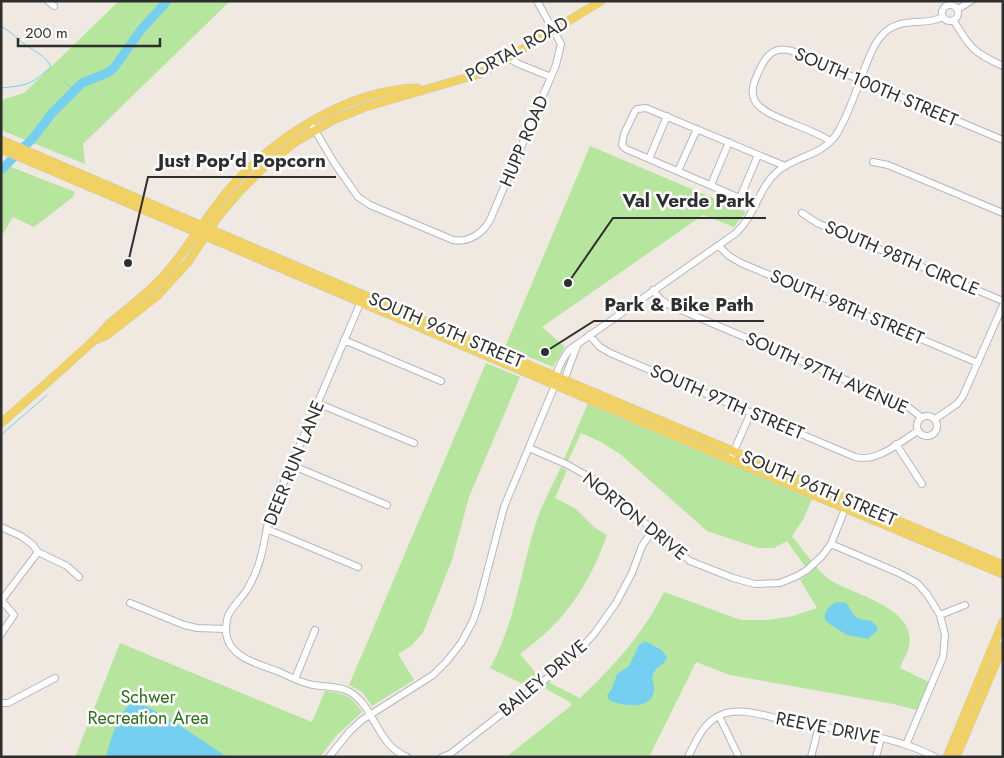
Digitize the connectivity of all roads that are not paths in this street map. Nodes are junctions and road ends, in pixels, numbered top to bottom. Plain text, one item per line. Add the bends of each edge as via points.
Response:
1 (537, 1) edge
2 (601, 1) edge
3 (971, 1) edge
4 (945, 4) edge
5 (958, 9) junction
6 (943, 17) junction
7 (954, 21) junction
8 (554, 30) junction
9 (508, 58) junction
10 (1003, 66) edge
11 (551, 77) junction
12 (860, 80) junction
13 (429, 88) junction
14 (667, 116) junction
15 (310, 122) junction
16 (697, 129) junction
17 (315, 130) junction
18 (1, 140) edge
19 (1003, 140) edge
20 (830, 141) junction
21 (729, 142) junction
22 (1, 150) edge
23 (758, 155) junction
24 (649, 159) junction
25 (873, 162) dead end
26 (785, 166) junction
27 (678, 171) junction
28 (711, 185) junction
29 (740, 198) junction
30 (756, 205) junction
31 (802, 213) dead end
32 (1003, 213) edge
33 (202, 225) junction
34 (210, 229) junction
35 (197, 233) junction
36 (206, 237) junction
37 (719, 246) junction
38 (653, 290) junction
39 (362, 299) junction
40 (1003, 301) edge
41 (1003, 305) edge
42 (589, 335) junction
43 (95, 340) junction
44 (344, 340) junction
45 (577, 346) junction
46 (978, 363) junction
47 (555, 376) junction
48 (441, 380) dead end
49 (564, 380) junction
50 (555, 385) junction
51 (317, 402) junction
52 (751, 412) junction
53 (922, 417) junction
54 (935, 419) junction
55 (1, 423) edge
56 (918, 431) junction
57 (414, 443) dead end
58 (896, 444) junction
59 (529, 448) junction
60 (735, 449) junction
61 (730, 460) junction
62 (291, 465) junction
63 (922, 484) dead end
64 (848, 501) junction
65 (387, 505) dead end
66 (845, 509) junction
67 (1, 527) edge
68 (267, 529) junction
69 (653, 530) junction
70 (831, 544) junction
71 (38, 552) junction
72 (1003, 565) edge
73 (358, 567) dead end
74 (1003, 574) edge
75 (79, 577) dead end
76 (1, 601) edge
77 (130, 603) dead end
78 (965, 605) dead end
79 (940, 615) junction
80 (1003, 622) edge
81 (226, 629) junction
82 (315, 630) dead end
83 (1, 634) edge
84 (1003, 646) edge
85 (55, 678) dead end
86 (295, 678) junction
87 (1, 703) edge
88 (370, 715) junction
89 (719, 716) junction
90 (819, 726) junction
91 (881, 738) junction
92 (906, 745) junction
93 (738, 755) dead end
94 (329, 757) edge
95 (407, 757) edge
96 (442, 757) edge
97 (688, 757) edge
98 (811, 757) edge
99 (876, 757) edge
100 (935, 757) edge
101 (947, 757) edge
102 (956, 757) edge

1 - 8 street, HUPP ROAD
2 - 8 main road, PORTAL ROAD
3 - 5 street
4 - 5 street
4 - 6 street
5 - 7 street via 958,17
6 - 7 street via 949,22
6 - 12 street via 928,22 903,23 884,33
7 - 10 street via 971,48
8 - 9 main road, PORTAL ROAD
8 - 11 street, HUPP ROAD via 561,44
9 - 11 street
9 - 13 main road, PORTAL ROAD via 469,78
11 - 17 street, HUPP ROAD via 490,220 475,237 464,240 453,240 358,197
12 - 19 street, SOUTH 100TH STREET
12 - 20 street via 842,123
12 - 20 street, SOUTH 100TH STREET via 784,49 776,50 765,58 752,90 754,99 766,111
13 - 15 main road, PORTAL ROAD via 407,88 371,96
13 - 17 main road, PORTAL ROAD via 365,107
14 - 16 street
14 - 24 street
14 - 24 street via 637,108 629,121 622,145
15 - 17 street
15 - 33 main road, PORTAL ROAD via 250,167
16 - 21 street
16 - 27 street
17 - 34 main road, PORTAL ROAD via 280,153 251,179
18 - 33 main road, SOUTH 96TH STREET
20 - 26 street via 816,153
21 - 23 street
21 - 28 street
22 - 35 main road, SOUTH 96TH STREET
23 - 26 street
23 - 29 street
24 - 27 street
25 - 32 street via 888,165
26 - 30 street via 768,182
27 - 28 street
28 - 29 street
29 - 30 street
30 - 37 street via 742,228
31 - 40 street, SOUTH 98TH CIRCLE via 817,223
33 - 34 main road, SOUTH 96TH STREET
33 - 35 main road, PORTAL ROAD
34 - 36 main road, PORTAL ROAD
34 - 39 main road, SOUTH 96TH STREET
35 - 36 main road, SOUTH 96TH STREET
35 - 43 main road, PORTAL ROAD via 166,274
36 - 39 main road, SOUTH 96TH STREET
36 - 43 main road, PORTAL ROAD via 158,296 107,335
37 - 38 street
37 - 46 street, SOUTH 98TH STREET via 741,263
38 - 42 street
38 - 53 street, SOUTH 97TH AVENUE via 669,305 907,406
39 - 44 street, DEER RUN LANE
39 - 47 main road, SOUTH 96TH STREET
39 - 50 main road, SOUTH 96TH STREET
41 - 46 street
42 - 45 street
42 - 52 street, SOUTH 97TH STREET via 610,353
43 - 55 main road
44 - 48 street
44 - 51 street, DEER RUN LANE
45 - 47 street via 568,350
45 - 49 street
46 - 54 street via 961,400
47 - 49 main road, SOUTH 96TH STREET
47 - 50 street
49 - 50 street
49 - 60 main road, SOUTH 96TH STREET
50 - 59 street
50 - 61 main road, SOUTH 96TH STREET
51 - 57 street
51 - 62 street, DEER RUN LANE
52 - 58 street, SOUTH 97TH STREET via 863,459 876,457
52 - 60 street
53 - 54 street
53 - 56 street via 917,422
54 - 56 street via 937,427 932,435
56 - 58 street
58 - 63 street
59 - 69 street, NORTON DRIVE via 585,474
59 - 88 street via 504,506 473,621 461,643 433,675
60 - 61 street
60 - 64 main road, SOUTH 96TH STREET
61 - 66 main road, SOUTH 96TH STREET
62 - 65 street
62 - 68 street, DEER RUN LANE
64 - 66 street, NORTON DRIVE
64 - 72 main road, SOUTH 96TH STREET
66 - 70 street, NORTON DRIVE
66 - 74 main road, SOUTH 96TH STREET
67 - 71 street via 21,536
68 - 73 street
68 - 81 street, DEER RUN LANE via 258,565 249,586 229,613
69 - 70 street, NORTON DRIVE via 694,564 755,584 780,582 797,576 822,556
69 - 96 street, BAILEY DRIVE via 616,602 581,648 550,676
70 - 79 street via 916,583
71 - 75 street via 68,566
71 - 76 street
76 - 83 street via 14,615
77 - 81 street via 184,625
78 - 79 street
79 - 92 street via 945,635 943,657
80 - 101 main road
81 - 86 street via 230,645 242,657
82 - 86 street
84 - 102 main road
85 - 87 street via 8,703
86 - 88 street via 311,685 350,692
88 - 94 street via 350,731
88 - 95 street via 391,746
89 - 90 street, REEVE DRIVE via 740,712
89 - 93 street
89 - 97 street via 701,731
90 - 91 street, REEVE DRIVE
90 - 98 street
91 - 92 street, REEVE DRIVE
91 - 99 street
92 - 100 street, REEVE DRIVE

